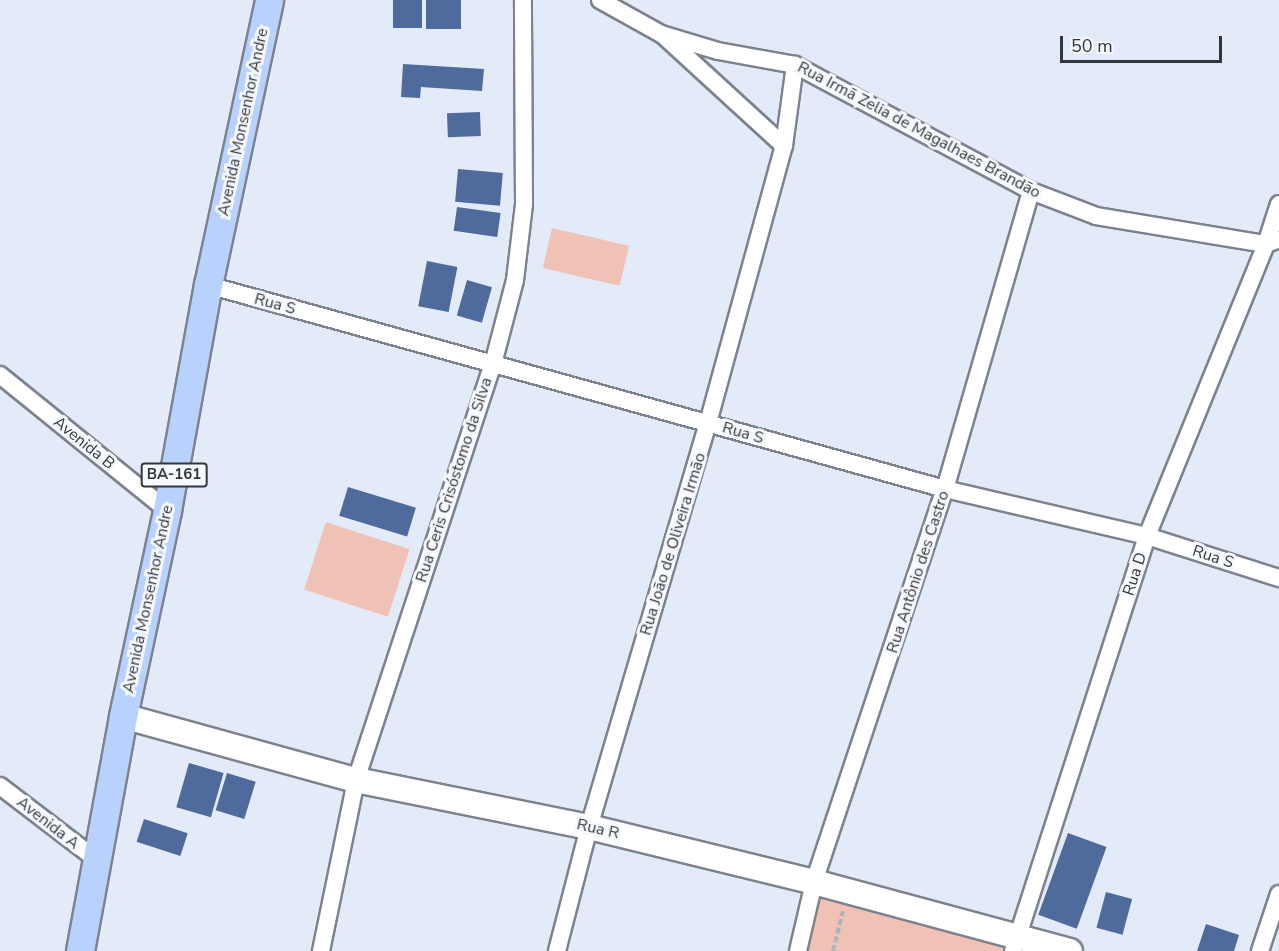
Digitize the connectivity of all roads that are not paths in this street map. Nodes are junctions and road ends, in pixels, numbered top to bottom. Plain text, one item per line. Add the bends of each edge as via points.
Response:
1 (269, 0) edge
2 (523, 0) edge
3 (600, 0) edge
4 (661, 34) junction
5 (795, 64) junction
6 (784, 147) junction
7 (1031, 191) junction
8 (1279, 204) edge
9 (1273, 242) edge
10 (208, 285) junction
11 (493, 364) junction
12 (0, 375) edge
13 (708, 423) junction
14 (945, 489) junction
15 (167, 510) junction
16 (1147, 536) junction
17 (1279, 578) edge
18 (123, 716) junction
19 (356, 780) junction
20 (0, 786) edge
21 (589, 826) junction
22 (97, 860) junction
23 (814, 882) junction
24 (1279, 894) edge
25 (1015, 944) edge
26 (80, 951) edge
27 (321, 951) edge
28 (557, 951) edge
29 (798, 951) edge
30 (1070, 951) edge
31 (1260, 951) edge

1 - 10 main road, Avenida Monsenhor Andre / BA-161
2 - 11 street, Rua Ceris Crisóstomo da Silva via 524,204 515,280
3 - 4 street, Rua Irmã Zelia de Magalhaes Brandão
4 - 5 street, Rua Irmã Zelia de Magalhaes Brandão via 718,51
4 - 6 street
5 - 6 street, Rua João de Oliveira Irmão
5 - 7 street, Rua Irmã Zelia de Magalhaes Brandão
6 - 13 street, Rua João de Oliveira Irmão
7 - 9 street, Rua Irmã Zelia de Magalhaes Brandão via 1096,216
7 - 14 street, Rua Antônio des Castro
8 - 9 street, Rua D
9 - 16 street, Rua D
10 - 11 street, Rua S
10 - 15 main road, Avenida Monsenhor Andre / BA-161
11 - 13 street, Rua S
11 - 19 street, Rua Ceris Crisóstomo da Silva
12 - 15 street, Avenida B
13 - 14 street, Rua S
13 - 21 street, Rua João de Oliveira Irmão
14 - 16 street, Rua S
14 - 23 street, Rua Antônio des Castro
15 - 18 main road, Avenida Monsenhor Andre / BA-161
16 - 17 street, Rua S
16 - 25 street, Rua D
18 - 19 street, Rua R
18 - 22 main road, Avenida Monsenhor Andre / BA-161
19 - 21 street, Rua R
19 - 27 street, Rua Ceris Crisóstomo da Silva
20 - 22 street, Avenida A
21 - 23 street, Rua R
21 - 28 street, Rua João de Oliveira Irmão
22 - 26 main road, Avenida Monsenhor Andre / BA-161
23 - 25 street, Rua R
23 - 29 street, Rua Antônio des Castro
24 - 31 street
25 - 30 street, Rua R

